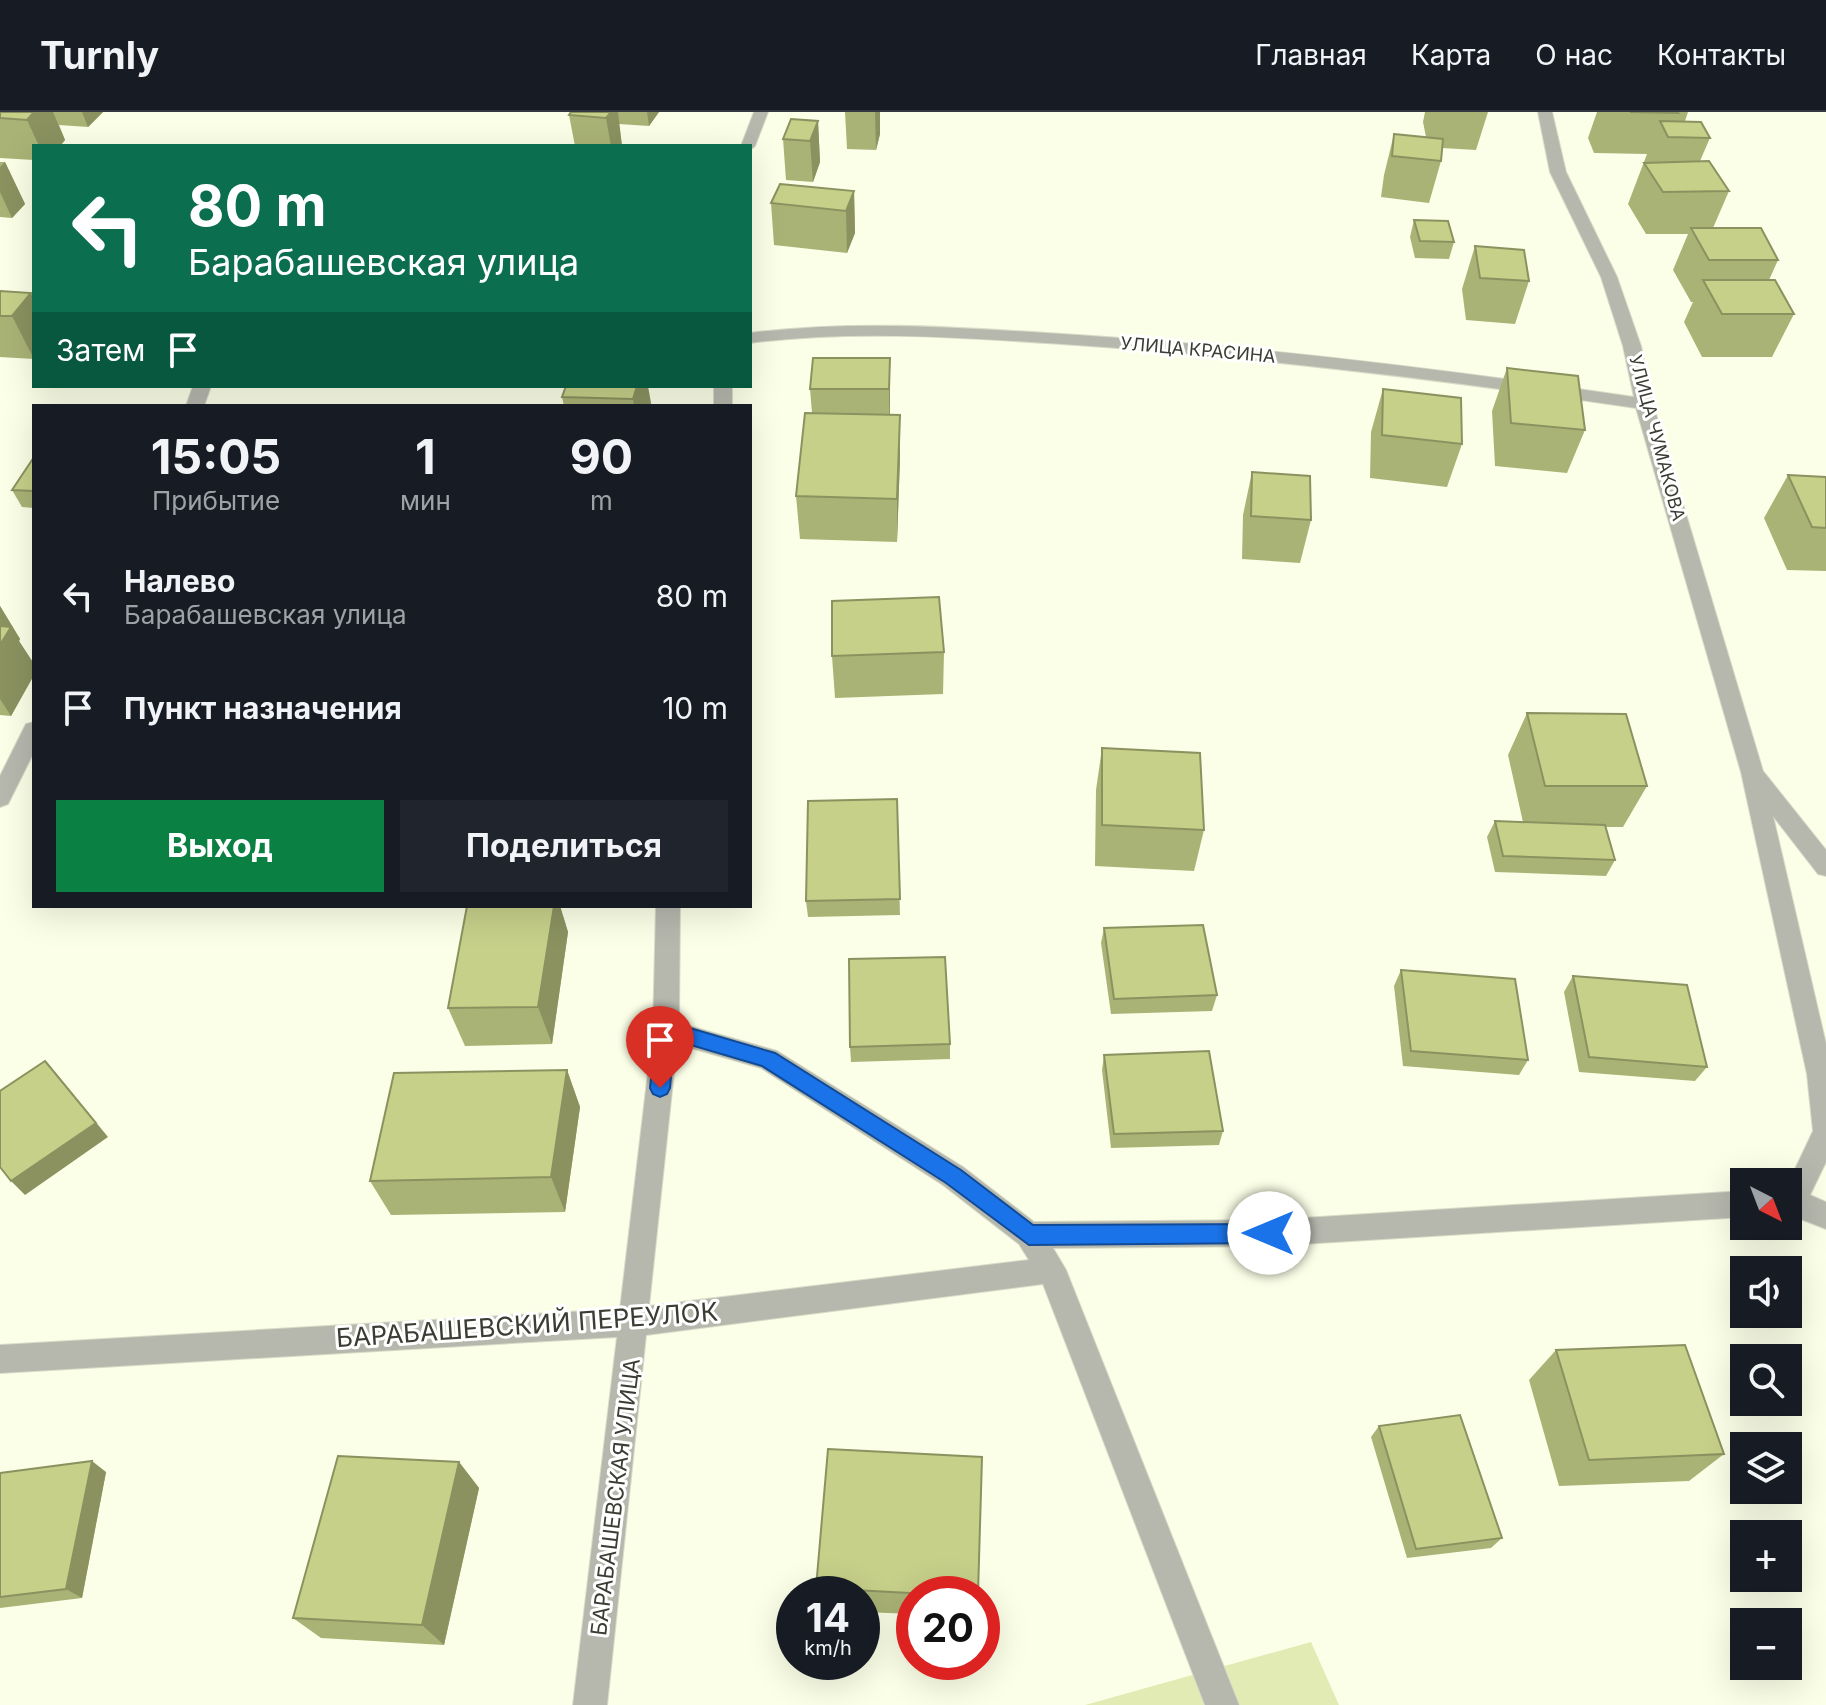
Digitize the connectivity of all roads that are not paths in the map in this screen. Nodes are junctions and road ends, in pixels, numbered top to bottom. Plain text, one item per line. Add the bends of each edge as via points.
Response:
1 (761, 112) edge
2 (1545, 112) edge
3 (749, 144) edge
4 (752, 338) edge
5 (1644, 404) junction
6 (32, 734) edge
7 (1752, 772) junction
8 (0, 798) edge
9 (1826, 867) edge
10 (668, 908) edge
11 (666, 1030) junction
12 (1826, 1132) edge
13 (1802, 1179) edge
14 (1730, 1205) edge
15 (1802, 1206) edge
16 (1826, 1216) edge
17 (1029, 1235) junction
18 (1052, 1270) junction
19 (636, 1322) junction
20 (0, 1359) edge
21 (590, 1705) edge
22 (1222, 1705) edge

1 - 3 street
2 - 5 street, УЛИЦА ЧУМАКОВА via 1558,172 1609,277
4 - 5 street, УЛИЦА КРАСИНА via 900,329 1138,344 1458,376
5 - 7 street, УЛИЦА ЧУМАКОВА
6 - 8 street
7 - 9 street
7 - 12 street, УЛИЦА ЧУМАКОВА via 1820,1074
10 - 11 street, БАРАБАШЕВСКАЯ УЛИЦА
11 - 17 street via 768,1059 953,1176
11 - 19 street, БАРАБАШЕВСКАЯ УЛИЦА
12 - 13 street
14 - 17 street via 1269,1233
15 - 16 street
17 - 18 street
18 - 19 street, БАРАБАШЕВСКИЙ ПЕРЕУЛОК
18 - 22 street
19 - 20 street, БАРАБАШЕВСКИЙ ПЕРЕУЛОК
19 - 21 street, БАРАБАШЕВСКАЯ УЛИЦА

